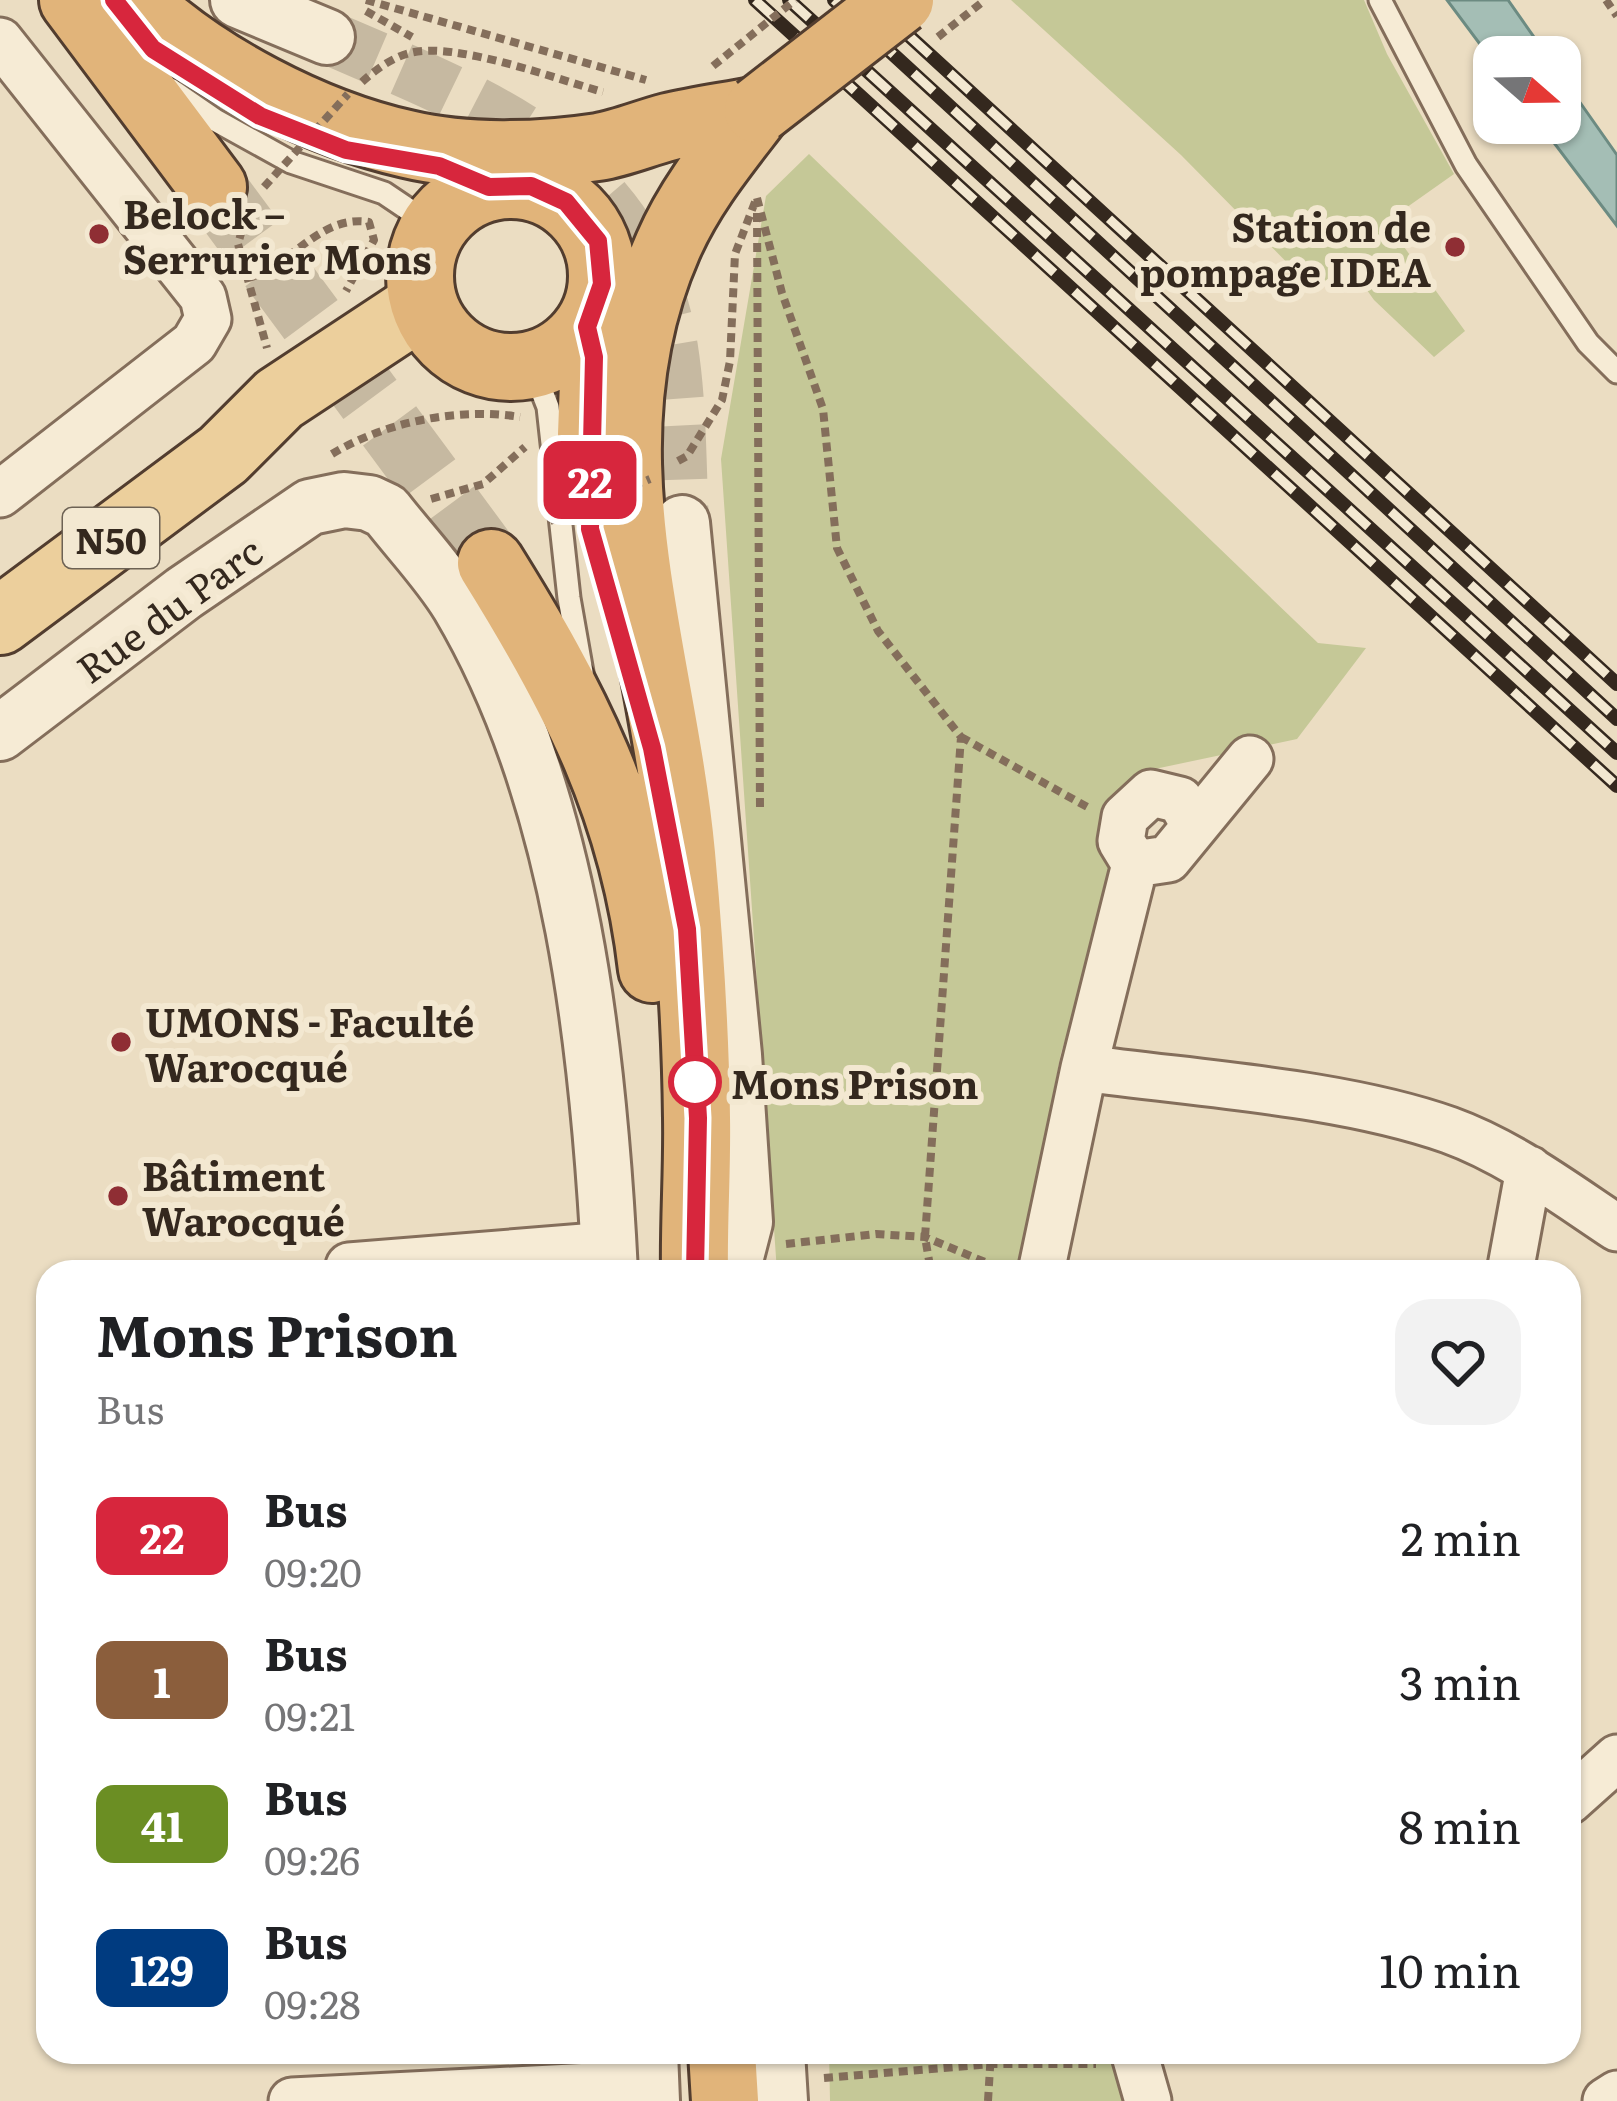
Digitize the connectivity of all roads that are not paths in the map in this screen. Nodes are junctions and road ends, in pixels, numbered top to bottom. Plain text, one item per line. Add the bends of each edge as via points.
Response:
1 (238, 0) edge
2 (900, 0) edge
3 (1380, 0) edge
4 (108, 12) edge
5 (338, 19) tunnel mouth
6 (0, 40) edge
7 (736, 88) junction
8 (682, 168) junction
9 (239, 187) tunnel mouth
10 (489, 187) junction
11 (566, 202) junction
12 (434, 226) junction
13 (595, 299) junction
14 (435, 324) junction
15 (1617, 372) edge
16 (528, 392) junction
17 (0, 494) edge
18 (682, 523) tunnel mouth
19 (490, 563) tunnel mouth
20 (0, 621) edge
21 (0, 734) edge
22 (596, 749) junction
23 (1250, 759) dead end
24 (687, 929) junction
25 (1084, 1068) junction
26 (698, 1118) junction
27 (1529, 1169) junction
28 (1617, 1228) edge
29 (609, 1259) edge
30 (572, 1260) edge
31 (673, 1260) edge
32 (694, 1260) edge
33 (728, 1260) edge
34 (734, 1260) edge
35 (1044, 1260) edge
36 (1512, 1260) edge
37 (1617, 1758) edge
38 (1581, 1790) edge
39 (723, 2064) edge
40 (651, 2079) edge
41 (1617, 2094) edge
42 (292, 2101) edge
43 (725, 2101) edge
44 (1606, 2101) edge

1 - 5 street
2 - 7 highway, bridge
3 - 15 lane via 1466,166 1588,344
4 - 7 highway via 167,31 305,109 442,150 598,147 670,127
4 - 9 highway
4 - 10 highway via 260,116 346,150 439,166
4 - 12 lane via 234,131 291,162 384,193
6 - 17 street via 202,297 208,319 194,343
7 - 8 highway
7 - 24 highway via 667,247 628,416 631,544 671,770
8 - 11 highway
8 - 13 highway
10 - 11 highway via 531,186
10 - 12 highway via 470,193
11 - 13 highway via 598,241
12 - 14 highway via 419,282
13 - 16 highway
13 - 24 highway via 590,529 652,748
14 - 16 highway
14 - 20 main road, N50 via 371,380 298,427 223,455
16 - 22 lane via 548,406
18 - 34 street via 737,1102 745,1222
19 - 22 highway
21 - 29 street, Rue du Parc via 310,507 337,478 386,511 457,602 534,766 592,1043
22 - 31 highway via 648,929
23 - 25 street via 1168,859 1129,845
24 - 26 highway
25 - 27 street via 1367,1107 1451,1131
25 - 35 street
26 - 32 highway
26 - 33 street
27 - 28 street
27 - 36 street
29 - 30 street
37 - 38 street
39 - 43 highway
40 - 42 street
41 - 44 street

